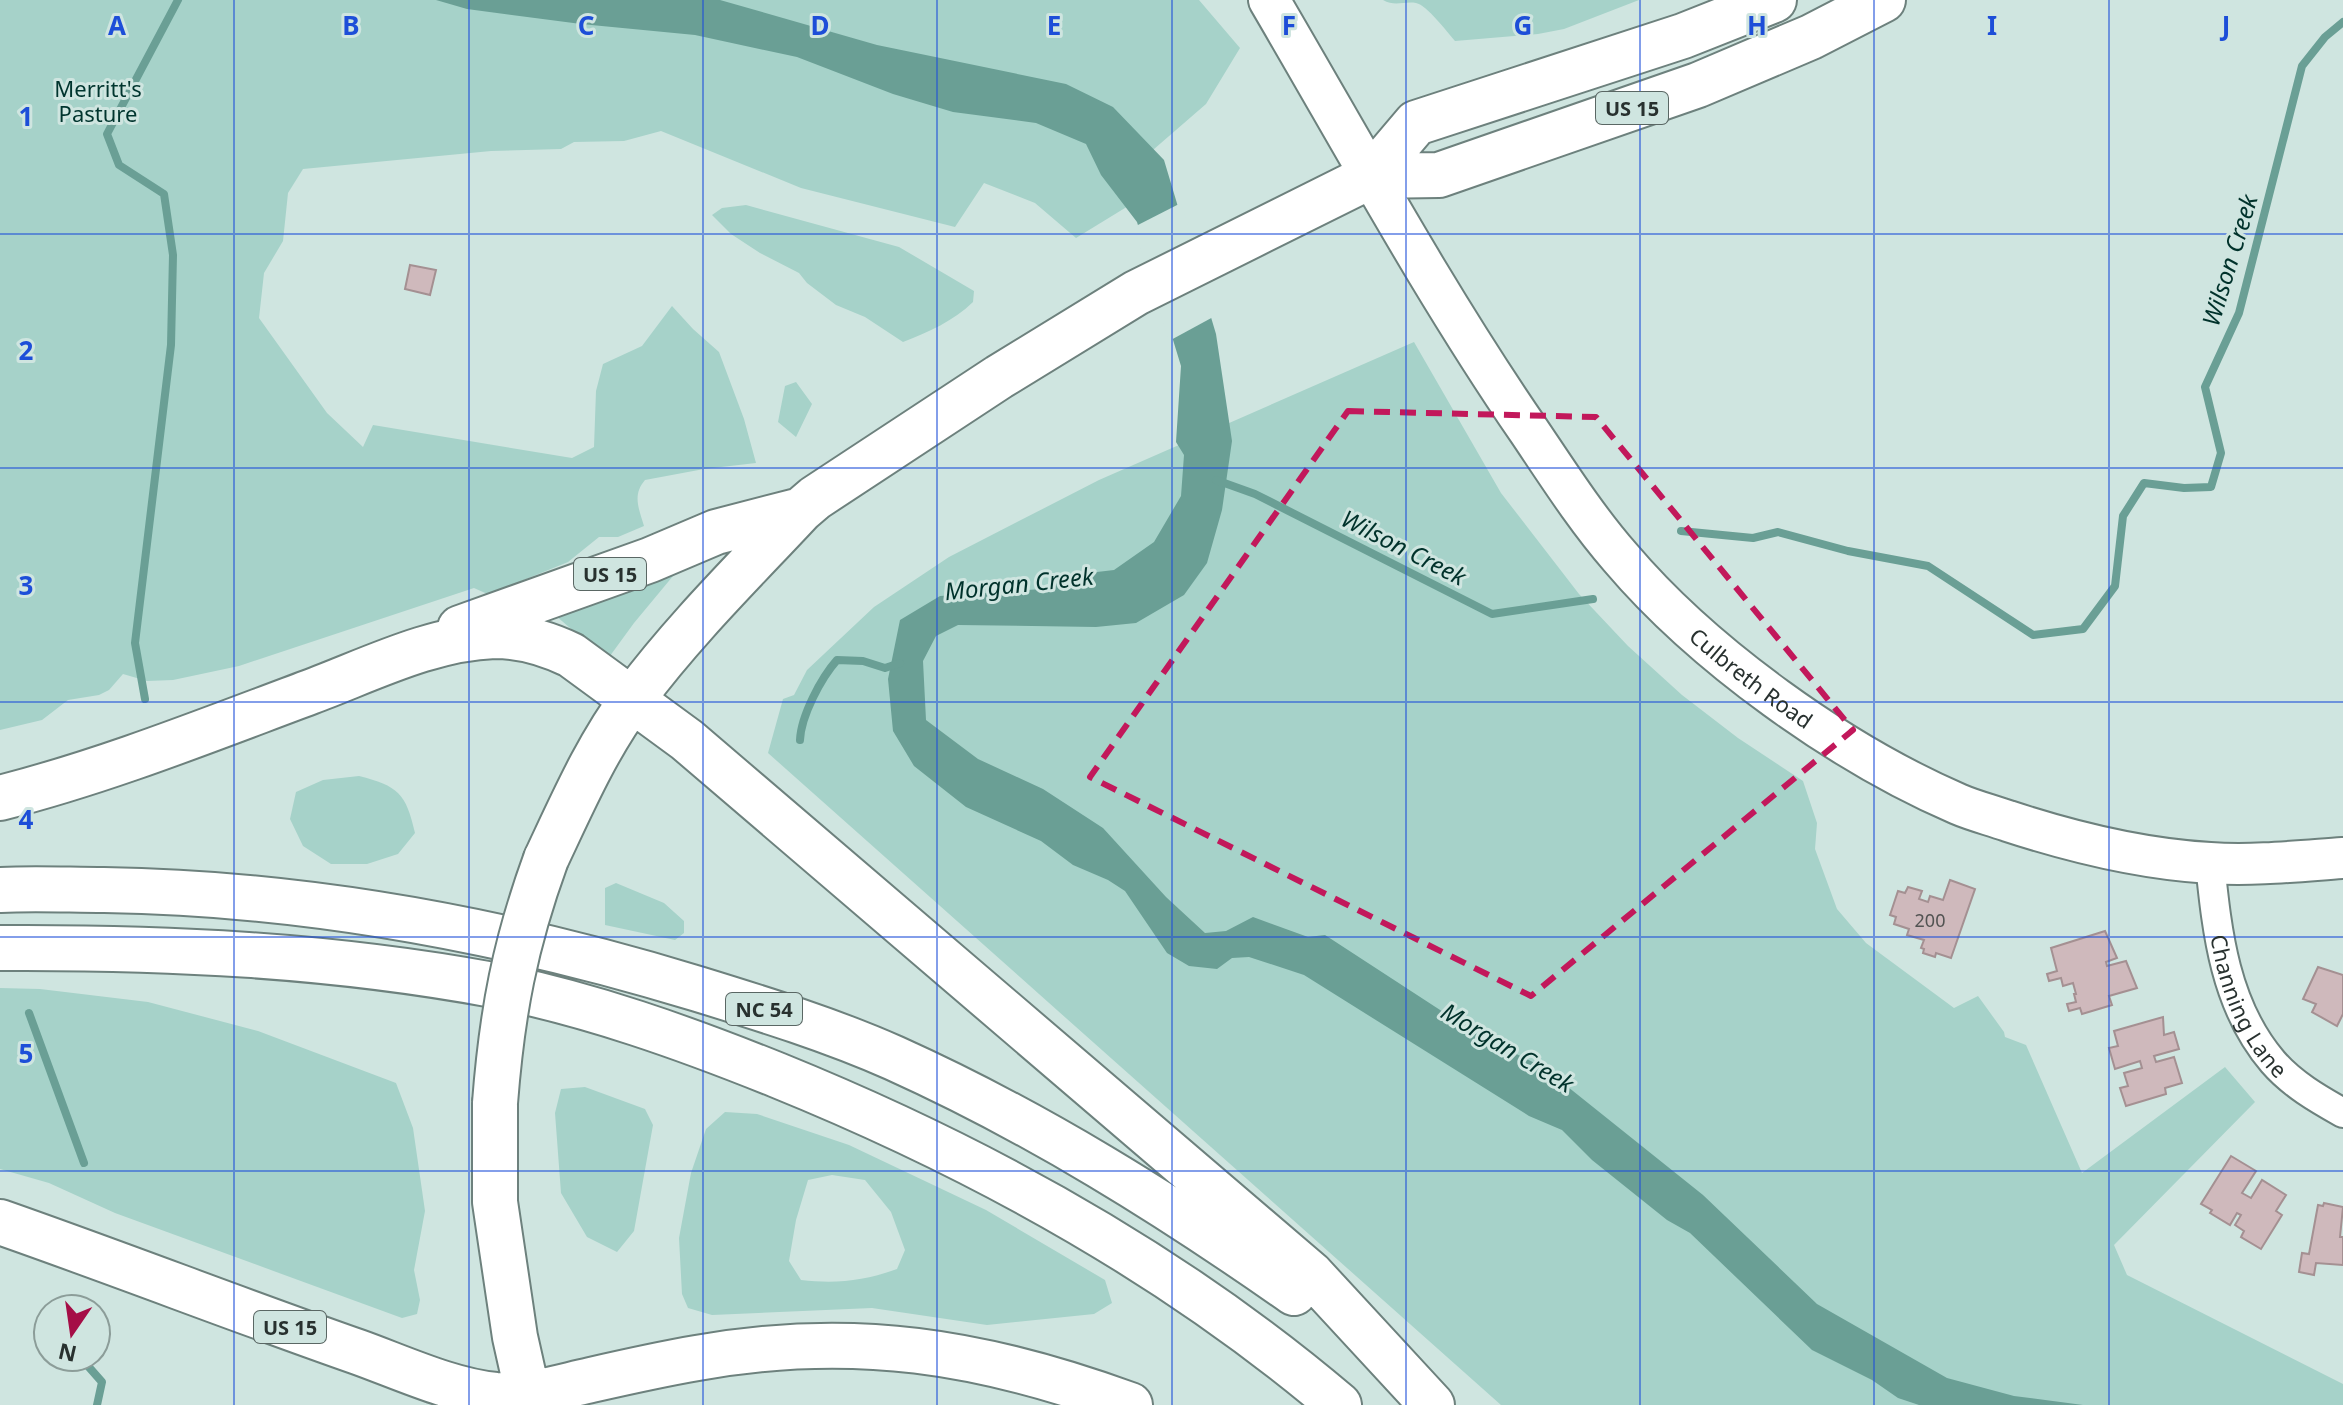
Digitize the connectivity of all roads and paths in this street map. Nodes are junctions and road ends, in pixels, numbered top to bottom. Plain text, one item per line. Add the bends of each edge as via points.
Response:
1 (1269, 0) edge
2 (1774, 0) edge
3 (1883, 0) edge
4 (1371, 176) junction
5 (801, 510) junction
6 (424, 649) junction
7 (632, 699) junction
8 (0, 798) edge
9 (2343, 858) edge
10 (2210, 863) junction
11 (0, 890) edge
12 (0, 948) edge
13 (2343, 1113) edge
14 (0, 1222) edge
15 (528, 1395) junction
16 (1130, 1405) edge
17 (1339, 1405) edge
18 (1430, 1405) edge

1 - 4 street, Culbreth Road
2 - 4 highway, US 15 via 1683,36 1416,123
3 - 4 highway, US 15 via 1698,85 1439,175
4 - 5 highway, US 15 via 1150,286 929,423
4 - 10 street, Culbreth Road via 1499,387 1588,517 1654,595 1698,636 1859,753 1959,805 2104,848
5 - 6 highway, US 15 via 716,532 468,625
5 - 7 highway, US 15
6 - 7 highway via 494,636 539,641 571,655
6 - 8 highway, US 15 via 162,748
7 - 15 highway, US 15, bridge via 582,782 546,859 527,910 503,1016 495,1103 495,1202
7 - 18 highway via 781,819 1311,1274
9 - 10 street, Culbreth Road
10 - 13 street, Channing Lane via 2216,928 2230,987 2248,1027 2273,1063 2309,1094
11 - 18 highway, NC 54 via 177,891 412,920 531,942 767,1010 892,1058 1103,1167 1296,1294
12 - 17 highway, NC 54 via 207,952 379,966 572,1004 712,1049 874,1115 1013,1184 1178,1283
14 - 15 highway, US 15 via 470,1391
15 - 16 highway via 749,1349 824,1345 917,1349 999,1363

